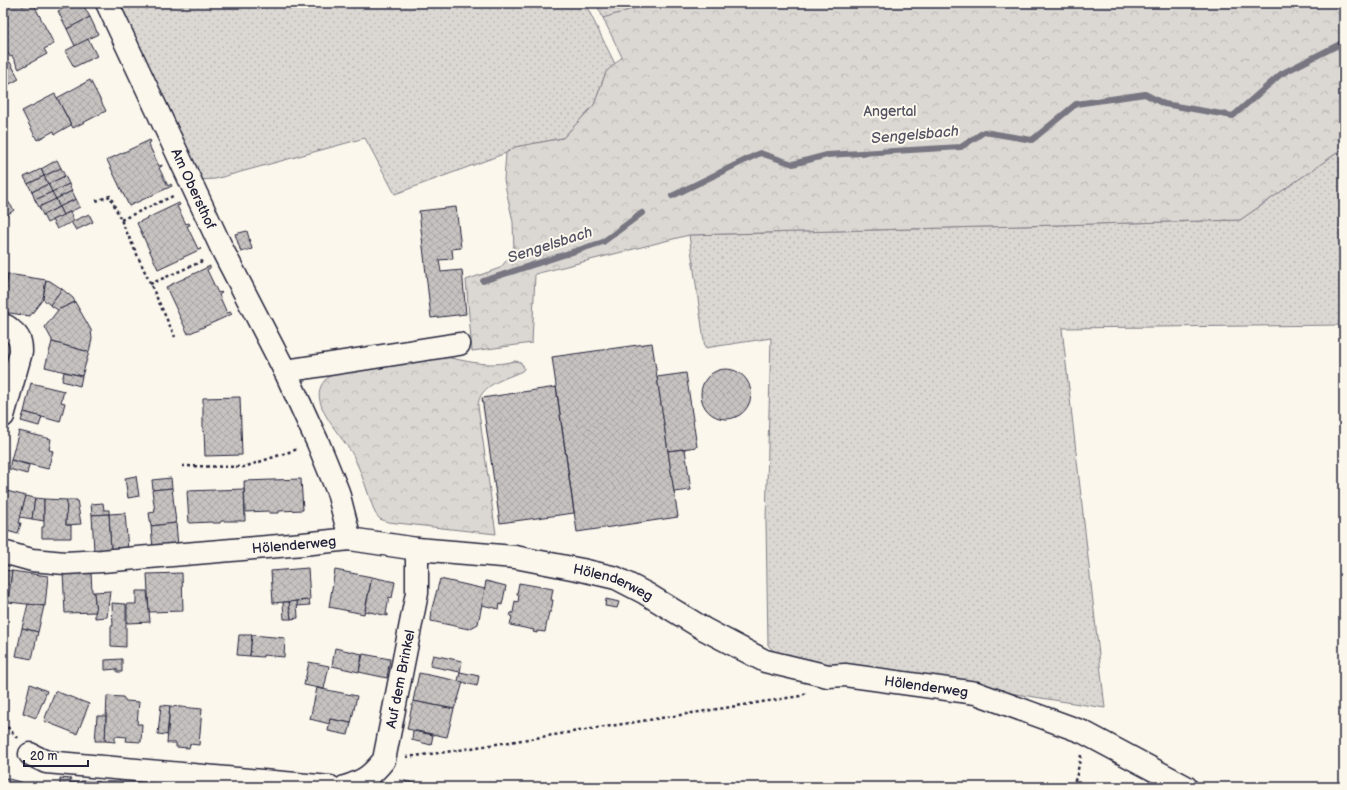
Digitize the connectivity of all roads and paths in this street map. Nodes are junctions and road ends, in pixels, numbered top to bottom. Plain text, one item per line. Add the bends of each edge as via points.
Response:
1 (107, 3) edge
2 (193, 187) junction
3 (96, 202) dead end
4 (121, 220) junction
5 (223, 251) junction
6 (150, 284) junction
7 (3, 325) edge
8 (175, 337) dead end
9 (460, 344) dead end
10 (285, 371) junction
11 (3, 416) edge
12 (318, 443) junction
13 (182, 466) dead end
14 (350, 539) junction
15 (417, 549) junction
16 (3, 552) edge
17 (828, 676) junction
18 (1083, 732) junction
19 (30, 754) dead end
20 (384, 760) junction
21 (330, 787) edge
22 (345, 787) edge
23 (1072, 787) edge
24 (1186, 787) edge

1 - 2 street, Am Obersthof
2 - 4 path
2 - 5 street, Am Obersthof
3 - 4 path via 110,196
4 - 6 path
5 - 6 path
5 - 10 street, Am Obersthof
6 - 8 path
7 - 11 street via 19,337 21,352
9 - 10 street
10 - 12 street, Am Obersthof
12 - 13 path via 244,467
12 - 14 street, Am Obersthof via 338,492
14 - 15 street, Hölenderweg
14 - 16 street, Hölenderweg via 65,562 32,560
15 - 17 street, Hölenderweg via 515,557 616,578 765,661
15 - 20 street, Auf dem Brinkel via 417,593
17 - 18 street, Hölenderweg via 845,675 976,693
17 - 20 path via 817,688 800,696
18 - 23 path
18 - 24 street, Hölenderweg
19 - 21 street via 46,762
20 - 22 street via 361,782

